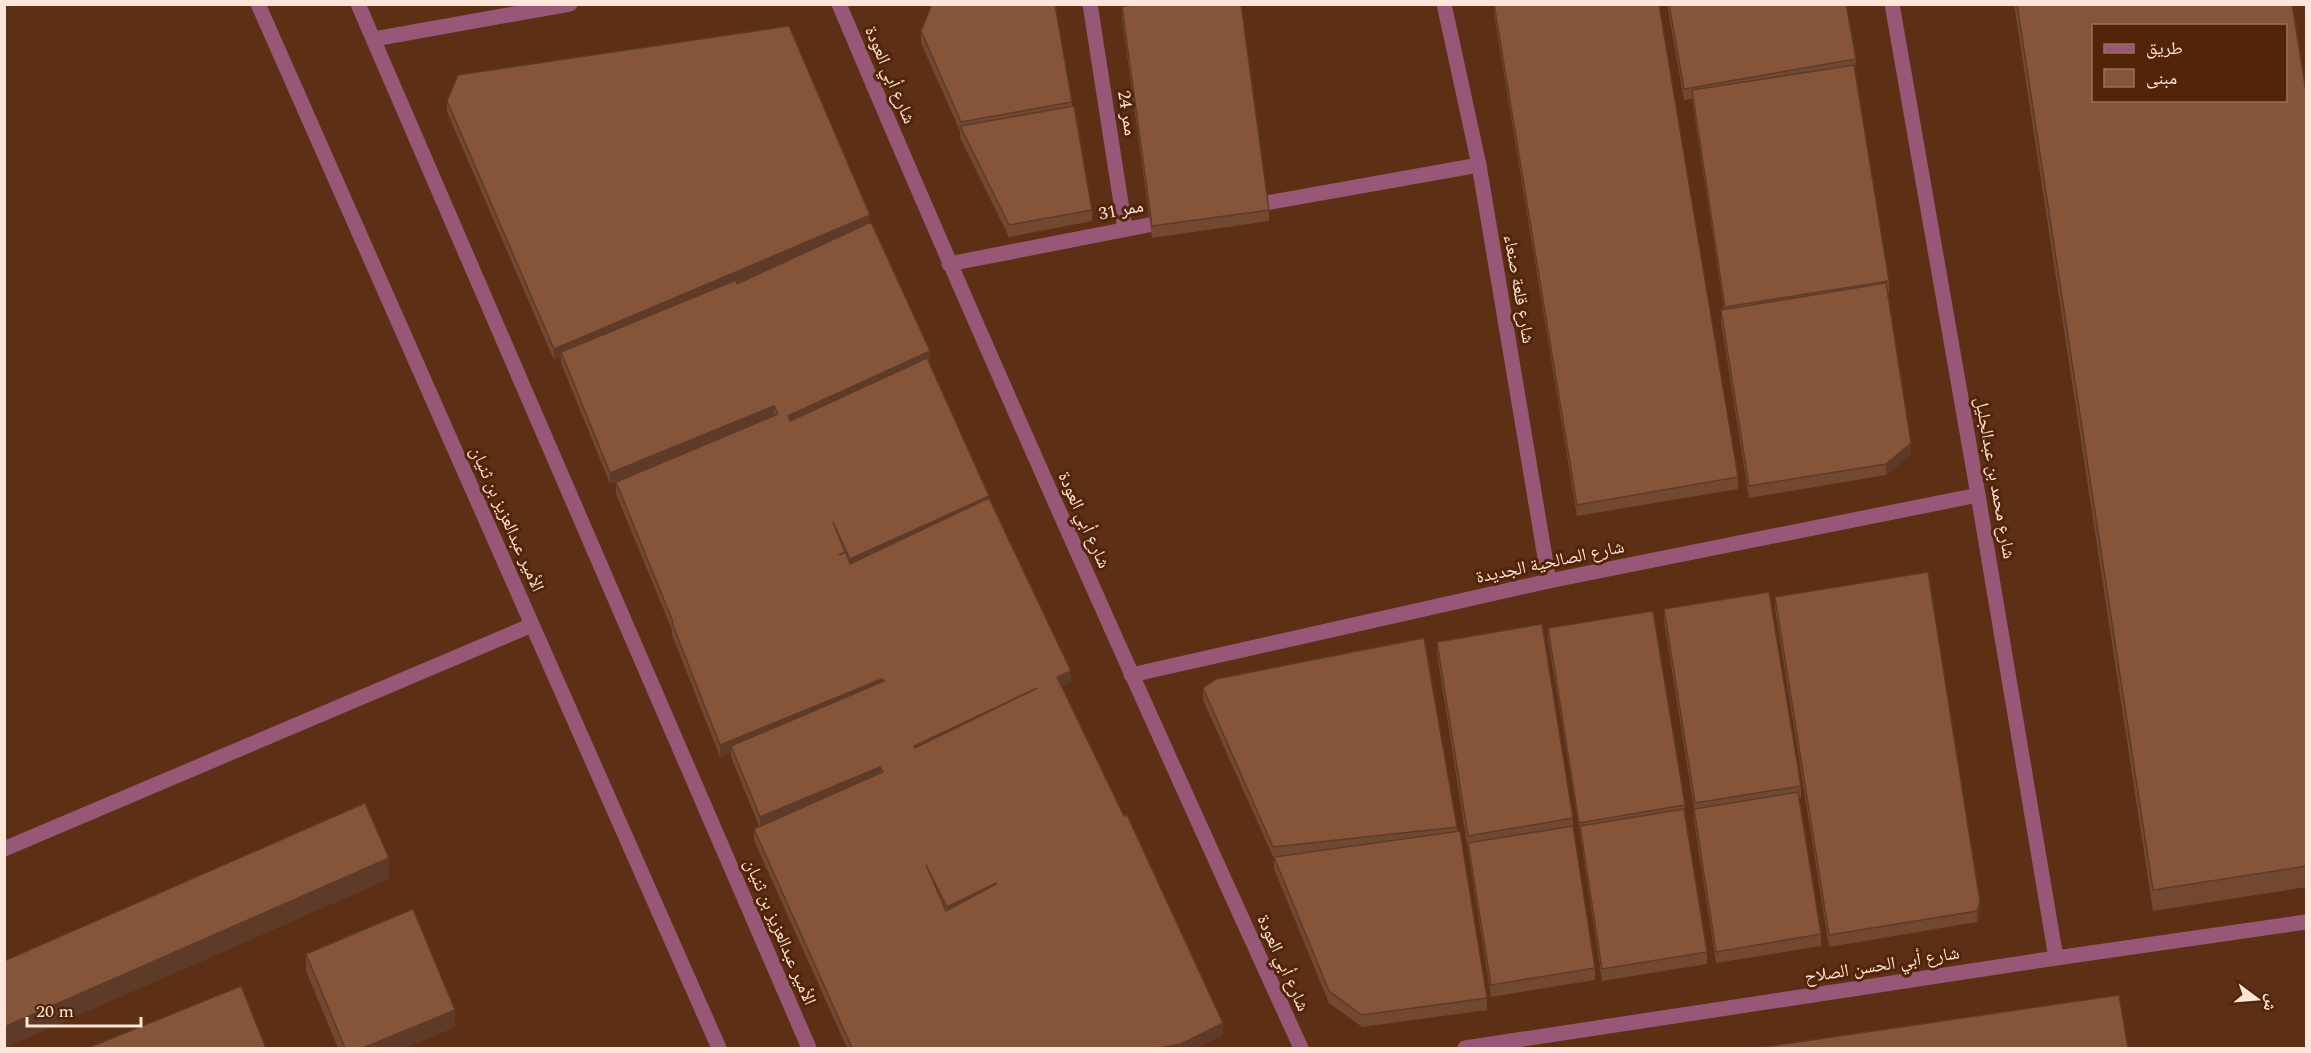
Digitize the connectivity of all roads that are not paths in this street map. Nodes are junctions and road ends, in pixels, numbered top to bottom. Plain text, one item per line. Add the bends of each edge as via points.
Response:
1 (258, 4) edge
2 (358, 4) edge
3 (570, 4) edge
4 (839, 4) edge
5 (1090, 4) edge
6 (1444, 4) edge
7 (1892, 4) edge
8 (374, 39) junction
9 (1479, 165) junction
10 (1232, 210) edge
11 (1184, 218) edge
12 (1125, 228) junction
13 (949, 264) junction
14 (1978, 495) junction
15 (1549, 581) junction
16 (532, 625) junction
17 (1131, 675) junction
18 (4, 849) edge
19 (2307, 922) edge
20 (2056, 958) junction
21 (719, 1048) edge
22 (809, 1048) edge
23 (1300, 1048) edge
24 (1465, 1048) edge

1 - 16 street, الأمير عبدالعزيز بن ثنيان
2 - 8 street, الأمير عبدالعزيز بن ثنيان
3 - 8 street
4 - 13 street, شارع أبي العودة
5 - 12 street, ممر 24
6 - 9 street, شارع قلعة صنعاء
7 - 14 street, شارع محمد بن عبدالجليل
8 - 22 street, الأمير عبدالعزيز بن ثنيان
9 - 10 street
9 - 15 street, شارع قلعة صنعاء
11 - 12 street, ممر 31
12 - 13 street, ممر 31
13 - 17 street, شارع أبي العودة
14 - 15 street, شارع الصالحية الجديدة
14 - 20 street, شارع محمد بن عبدالجليل
15 - 17 street, شارع الصالحية الجديدة
16 - 18 street
16 - 21 street, الأمير عبدالعزيز بن ثنيان
17 - 23 street, شارع أبي العودة
19 - 20 street, شارع أبي الحسن الصلاح
20 - 24 street, شارع أبي الحسن الصلاح

